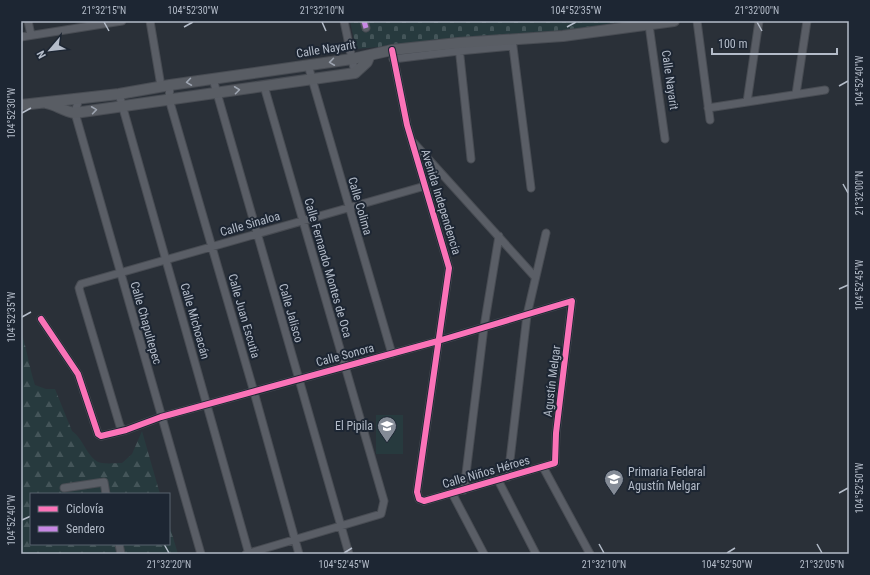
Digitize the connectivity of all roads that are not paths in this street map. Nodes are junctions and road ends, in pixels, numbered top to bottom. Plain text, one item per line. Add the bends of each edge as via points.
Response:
1 (28, 21) edge
2 (122, 21) edge
3 (150, 21) edge
4 (344, 21) edge
5 (674, 21) edge
6 (697, 21) edge
7 (760, 21) edge
8 (807, 21) edge
9 (96, 23) edge
10 (649, 25) junction
11 (31, 35) junction
12 (21, 37) edge
13 (513, 42) junction
14 (458, 47) junction
15 (370, 55) junction
16 (393, 55) junction
17 (352, 59) junction
18 (308, 65) junction
19 (355, 73) junction
20 (213, 79) junction
21 (312, 79) junction
22 (165, 86) junction
23 (264, 86) junction
24 (825, 90) dead end
25 (217, 93) junction
26 (119, 94) junction
27 (796, 94) junction
28 (79, 98) junction
29 (169, 99) junction
30 (747, 102) junction
31 (44, 103) junction
32 (21, 105) edge
33 (123, 106) junction
34 (708, 108) junction
35 (75, 113) junction
36 (710, 120) dead end
37 (665, 139) dead end
38 (411, 140) junction
39 (471, 158) dead end
40 (425, 186) junction
41 (531, 188) dead end
42 (349, 207) junction
43 (303, 221) junction
44 (546, 233) dead end
45 (257, 234) junction
46 (499, 236) junction
47 (212, 247) junction
48 (166, 260) junction
49 (121, 273) junction
50 (535, 276) junction
51 (572, 301) joint
52 (527, 315) junction
53 (41, 319) dead end
54 (484, 328) junction
55 (438, 341) junction
56 (392, 354) junction
57 (345, 367) junction
58 (299, 379) junction
59 (254, 392) junction
60 (207, 405) junction
61 (161, 417) junction
62 (123, 430) junction
63 (555, 463) joint
64 (543, 467) junction
65 (508, 477) junction
66 (498, 480) junction
67 (64, 488) dead end
68 (464, 490) junction
69 (106, 493) edge
70 (452, 493) junction
71 (424, 502) joint
72 (341, 526) junction
73 (295, 539) junction
74 (201, 554) edge
75 (248, 554) edge
76 (299, 554) edge
77 (349, 554) edge
78 (484, 554) edge
79 (536, 554) edge
80 (590, 554) edge

1 - 11 street
2 - 9 street
3 - 22 street, Calle Juan Escutia
4 - 17 street
5 - 10 street
6 - 34 street
7 - 30 street
8 - 27 street
9 - 11 street
10 - 13 street
10 - 37 street, Calle Nayarit
11 - 12 street
13 - 14 street
13 - 41 street
14 - 16 street
14 - 39 street
15 - 16 street
15 - 17 street, Calle Nayarit
15 - 19 street, Calle Nayarit via 367,62
16 - 38 street, Avenida Independencia
17 -> 18 street, Calle Nayarit
17 - 19 street
18 - 20 street, Calle Nayarit
18 - 21 street, Calle Colima
19 - 21 street, Calle Nayarit
20 -> 22 street, Calle Nayarit
20 - 25 street, Calle Jalisco
21 - 23 street, Calle Nayarit
21 - 42 street, Calle Colima
22 - 26 street, Calle Nayarit
22 - 29 street, Calle Juan Escutia
25 -> 23 street, Calle Nayarit
23 - 43 street, Calle Fernando Montes de Oca
24 - 27 street
25 - 29 street, Calle Nayarit
25 - 45 street, Calle Jalisco
26 - 28 street, Calle Nayarit
26 - 33 street, Calle Michoacán
27 - 30 street
28 - 31 street, Calle Nayarit
28 - 35 street
29 - 33 street, Calle Nayarit
29 - 47 street, Calle Juan Escutia
30 - 34 street
31 - 32 street, Calle Nayarit
31 - 35 street, Calle Nayarit
35 -> 33 street, Calle Nayarit
33 - 48 street, Calle Michoacán
34 - 36 street
35 - 49 street, Calle Chapultepec
38 - 40 street, Avenida Independencia
38 - 46 street
40 - 42 street, Calle Sinaloa
40 - 55 street, Avenida Independencia via 448,261
42 - 43 street, Calle Sinaloa
42 - 56 street, Calle Colima
43 - 45 street, Calle Sinaloa
43 - 57 street, Calle Fernando Montes de Oca
44 - 50 street
45 - 47 street, Calle Sinaloa
45 - 58 street, Calle Jalisco
46 - 50 street
46 - 54 street
47 - 48 street, Calle Sinaloa
47 - 59 street, Calle Juan Escutia
48 - 49 street, Calle Sinaloa
48 - 60 street, Calle Michoacán
49 - 61 street, Calle Chapultepec
49 - 62 street, Calle Sinaloa via 81,284 79,288
50 - 52 street
51 - 52 street, Calle Sonora
51 - 63 street, Agustín Melgar via 556,433
52 - 54 street, Calle Sonora
52 - 65 street
53 - 62 street, Calle Sonora via 78,374 98,434 101,436
54 - 55 street, Calle Sonora
54 - 68 street
55 - 56 street, Calle Sonora
55 - 71 street, Avenida Independencia via 417,492
56 - 57 street, Calle Sonora
57 - 58 street, Calle Sonora
57 - 72 street, Calle Fernando Montes de Oca via 384,501 381,514
58 - 59 street, Calle Sonora
58 - 72 street, Calle Jalisco
59 - 60 street, Calle Sonora
59 - 73 street, Calle Juan Escutia
60 - 61 street, Calle Sonora
60 - 75 street, Calle Michoacán
61 - 62 street, Calle Sonora
61 - 74 street, Calle Chapultepec
63 - 64 street, Calle Niños Héroes
64 - 65 street, Calle Niños Héroes
64 - 80 street
65 - 66 street, Calle Niños Héroes
66 - 68 street, Calle Niños Héroes
66 - 79 street
67 - 69 street via 104,482
68 - 70 street, Calle Niños Héroes
70 - 71 street, Calle Niños Héroes
70 - 78 street
72 - 73 street
72 - 77 street, Calle Jalisco
73 - 75 street
73 - 76 street, Calle Juan Escutia

